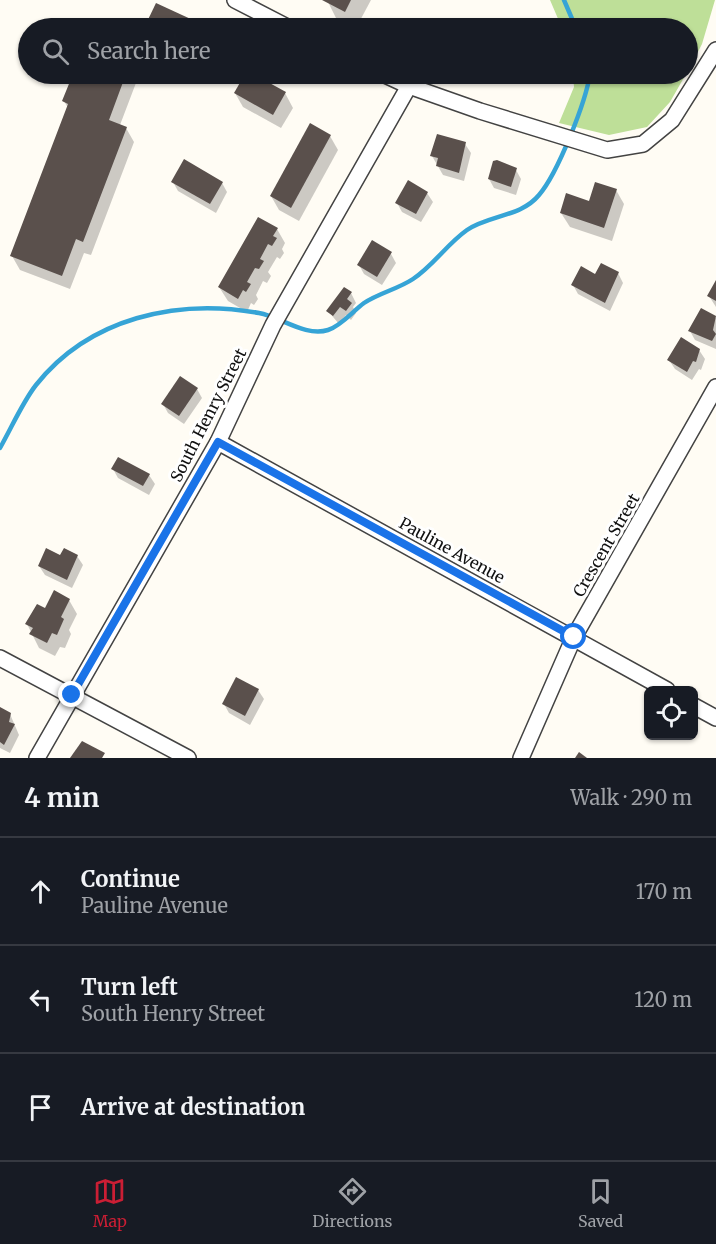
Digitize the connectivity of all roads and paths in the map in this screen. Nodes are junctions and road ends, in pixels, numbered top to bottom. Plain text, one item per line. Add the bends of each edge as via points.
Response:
1 (235, 0) edge
2 (270, 18) edge
3 (716, 50) edge
4 (698, 79) edge
5 (405, 84) edge
6 (695, 84) edge
7 (409, 86) junction
8 (714, 393) edge
9 (218, 442) junction
10 (574, 637) junction
11 (0, 657) edge
12 (660, 686) edge
13 (72, 695) junction
14 (698, 709) edge
15 (716, 718) edge
16 (37, 758) edge
17 (188, 758) edge
18 (521, 758) edge

1 - 2 street
3 - 4 street
5 - 7 street
6 - 7 street via 672,120 643,144 607,150
7 - 9 street, South Henry Street via 273,325
8 - 10 street, Crescent Street
9 - 10 street, Pauline Avenue
9 - 13 street, South Henry Street
10 - 12 street, Pauline Avenue
10 - 18 street, Crescent Street
11 - 13 street
13 - 16 street, South Henry Street
13 - 17 street
14 - 15 street

